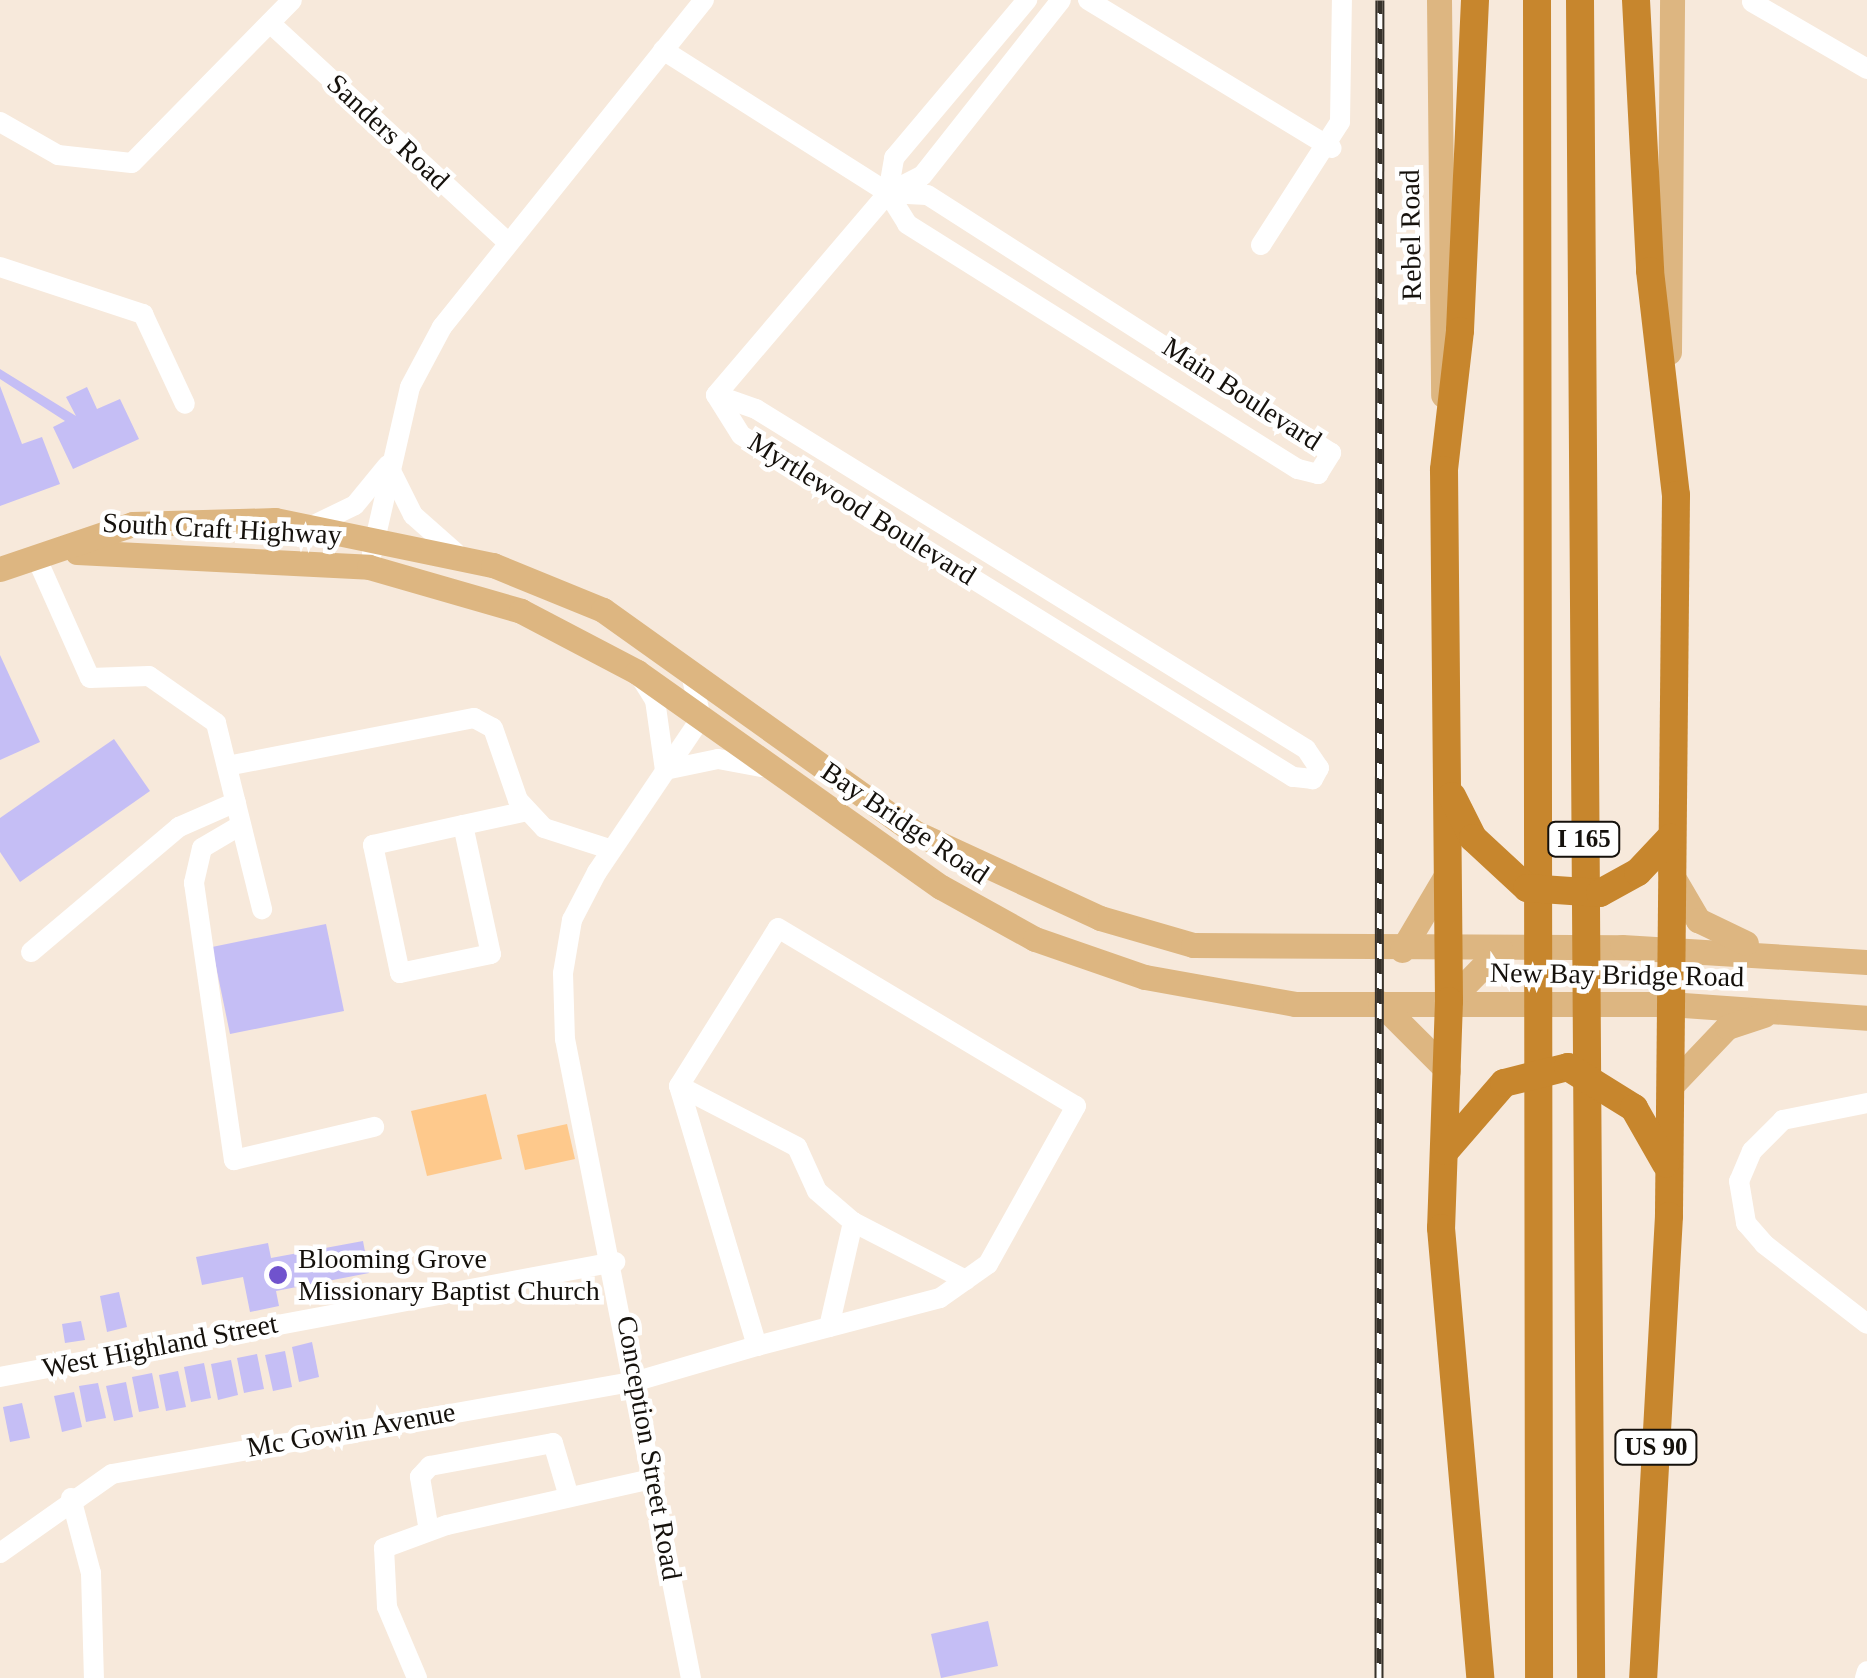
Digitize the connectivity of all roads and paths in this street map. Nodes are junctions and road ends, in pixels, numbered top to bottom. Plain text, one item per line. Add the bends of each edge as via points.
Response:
1 (292, 0) edge
2 (704, 0) edge
3 (1027, 0) edge
4 (1061, 0) edge
5 (1088, 0) edge
6 (1342, 0) edge
7 (1439, 0) edge
8 (1475, 0) edge
9 (1537, 0) edge
10 (1580, 0) edge
11 (1636, 0) edge
12 (1672, 0) edge
13 (1752, 2) edge
14 (270, 23) junction
15 (663, 50) junction
16 (1867, 69) edge
17 (0, 122) edge
18 (1331, 148) junction
19 (888, 193) junction
20 (506, 241) junction
21 (1260, 245) dead end
22 (0, 268) edge
23 (1669, 382) junction
24 (716, 395) junction
25 (185, 404) dead end
26 (388, 465) junction
27 (1444, 470) junction
28 (316, 524) junction
29 (375, 534) junction
30 (72, 551) junction
31 (456, 554) junction
32 (37, 559) junction
33 (369, 567) junction
34 (0, 569) edge
35 (686, 665) junction
36 (637, 672) junction
37 (701, 718) junction
38 (227, 766) junction
39 (666, 770) junction
40 (778, 774) junction
41 (1447, 786) junction
42 (236, 802) junction
43 (878, 806) junction
44 (528, 812) junction
45 (241, 825) junction
46 (463, 825) junction
47 (1670, 838) junction
48 (612, 850) junction
49 (1448, 870) junction
50 (1670, 872) junction
51 (262, 908) dead end
52 (1449, 947) junction
53 (1500, 949) junction
54 (1670, 949) junction
55 (1402, 950) junction
56 (31, 952) dead end
57 (1780, 953) junction
58 (1867, 962) edge
59 (1450, 1001) junction
60 (1380, 1002) junction
61 (1669, 1004) junction
62 (1783, 1010) junction
63 (1867, 1018) edge
64 (1448, 1071) junction
65 (679, 1086) junction
66 (1669, 1088) junction
67 (1867, 1103) edge
68 (374, 1127) dead end
69 (1443, 1154) junction
70 (1668, 1170) junction
71 (853, 1222) junction
72 (615, 1262) junction
73 (966, 1280) junction
74 (1867, 1324) edge
75 (829, 1327) junction
76 (757, 1346) junction
77 (0, 1377) edge
78 (637, 1381) junction
79 (655, 1478) junction
80 (569, 1497) junction
81 (71, 1498) junction
82 (428, 1532) junction
83 (0, 1553) edge
84 (1867, 1670) edge
85 (94, 1678) edge
86 (417, 1678) edge
87 (691, 1678) edge
88 (1480, 1678) edge
89 (1539, 1678) edge
90 (1591, 1678) edge
91 (1643, 1678) edge
92 (1865, 1678) edge

1 - 14 street
2 - 15 street
3 - 19 street via 894,158
4 - 19 street via 922,176
5 - 18 street
6 - 18 street via 1340,122
7 - 27 main road, Rebel Road
8 - 27 highway via 1460,330
9 - 89 highway, I 165
10 - 90 highway, I 165
11 - 23 highway via 1650,271
12 - 23 main road
13 - 16 street
14 - 17 street via 132,162 58,154
14 - 20 street, Sanders Road
15 - 19 street, Main Boulevard
15 - 20 street
18 - 21 street
19 - 19 street, Main Boulevard via 907,224 1298,470 1318,474 1332,454 927,195
19 - 24 street
20 - 26 street via 410,387
22 - 25 street via 144,314
23 - 47 highway via 1676,495
24 - 24 street, Myrtlewood Boulevard via 741,434 1293,777 1313,780 1319,768 1306,749 756,409
26 - 28 street via 355,504
26 - 29 street
26 - 31 street via 412,515
27 - 41 highway
28 - 29 main road, South Craft Highway
28 - 30 main road, South Craft Highway via 133,524
29 - 31 main road, Bay Bridge Road
29 - 33 street
30 - 32 main road, South Craft Highway
30 - 33 main road, South Craft Highway
31 - 35 main road, Bay Bridge Road via 603,610
32 - 34 main road, South Craft Highway
32 - 38 street via 90,678 149,676 216,722
33 - 36 main road, Bay Bridge Road via 521,611
35 - 37 street
35 - 43 main road, Bay Bridge Road
36 - 37 main road, Bay Bridge Road
36 - 39 street via 655,700
37 - 39 street, Conception Street Road
37 - 40 main road, Bay Bridge Road
37 - 43 main road via 724,714 838,795
38 - 42 street
38 - 44 street via 474,718 493,728
39 - 40 street via 738,758
39 - 48 street, Conception Street Road
40 - 60 main road, Bay Bridge Road via 893,857 1035,939 1146,978 1295,1004
41 - 47 highway via 1472,838 1526,888 1600,893 1638,872
41 - 49 highway
42 - 45 street
42 - 56 street via 179,827
43 - 55 main road, Bay Bridge Road via 1003,878 1193,945
44 - 46 street
44 - 48 street via 544,828
45 - 51 street
45 - 68 street via 202,848 194,883 234,1160
46 - 46 street via 372,845 400,973 491,954
47 - 50 highway
48 - 72 street, Conception Street Road via 572,920 563,972 565,1039
49 - 52 highway
49 - 55 main road via 1430,915
50 - 54 highway
50 - 57 main road via 1706,927
52 - 53 main road, Bay Bridge Road
52 - 55 main road, Bay Bridge Road
52 - 59 highway
53 - 54 main road, Bay Bridge Road
53 - 59 main road
54 - 57 main road, Bay Bridge Road
54 - 61 highway
57 - 58 main road
59 - 60 main road, Bay Bridge Road
59 - 61 main road, New Bay Bridge Road
59 - 64 highway
60 - 64 main road
61 - 62 main road, New Bay Bridge Road
61 - 66 highway
62 - 63 main road, New Bay Bridge Road
62 - 66 main road via 1727,1026
64 - 69 highway
65 - 71 street via 797,1147 817,1191
65 - 73 street, Mc Gowin Avenue via 778,928 1076,1106 988,1264
65 - 76 street
66 - 70 highway, US 90
67 - 74 street via 1783,1120 1752,1151 1739,1181 1746,1223
69 - 70 highway via 1492,1092 1568,1066 1634,1108
69 - 88 highway via 1441,1228
70 - 91 highway, US 90
71 - 73 street
71 - 75 street
72 - 77 street, West Highland Street
72 - 78 street, Conception Street Road
73 - 75 street, Mc Gowin Avenue via 940,1298
75 - 76 street, Mc Gowin Avenue
76 - 78 street, Mc Gowin Avenue
78 - 79 street, Conception Street Road
78 - 81 street, Mc Gowin Avenue via 112,1474
79 - 80 street
79 - 87 street, Conception Street Road
80 - 82 street
80 - 82 street via 553,1443 430,1466 420,1477
81 - 83 street, Mc Gowin Avenue
81 - 85 street via 92,1572
82 - 86 street via 384,1548 388,1607
84 - 92 street

